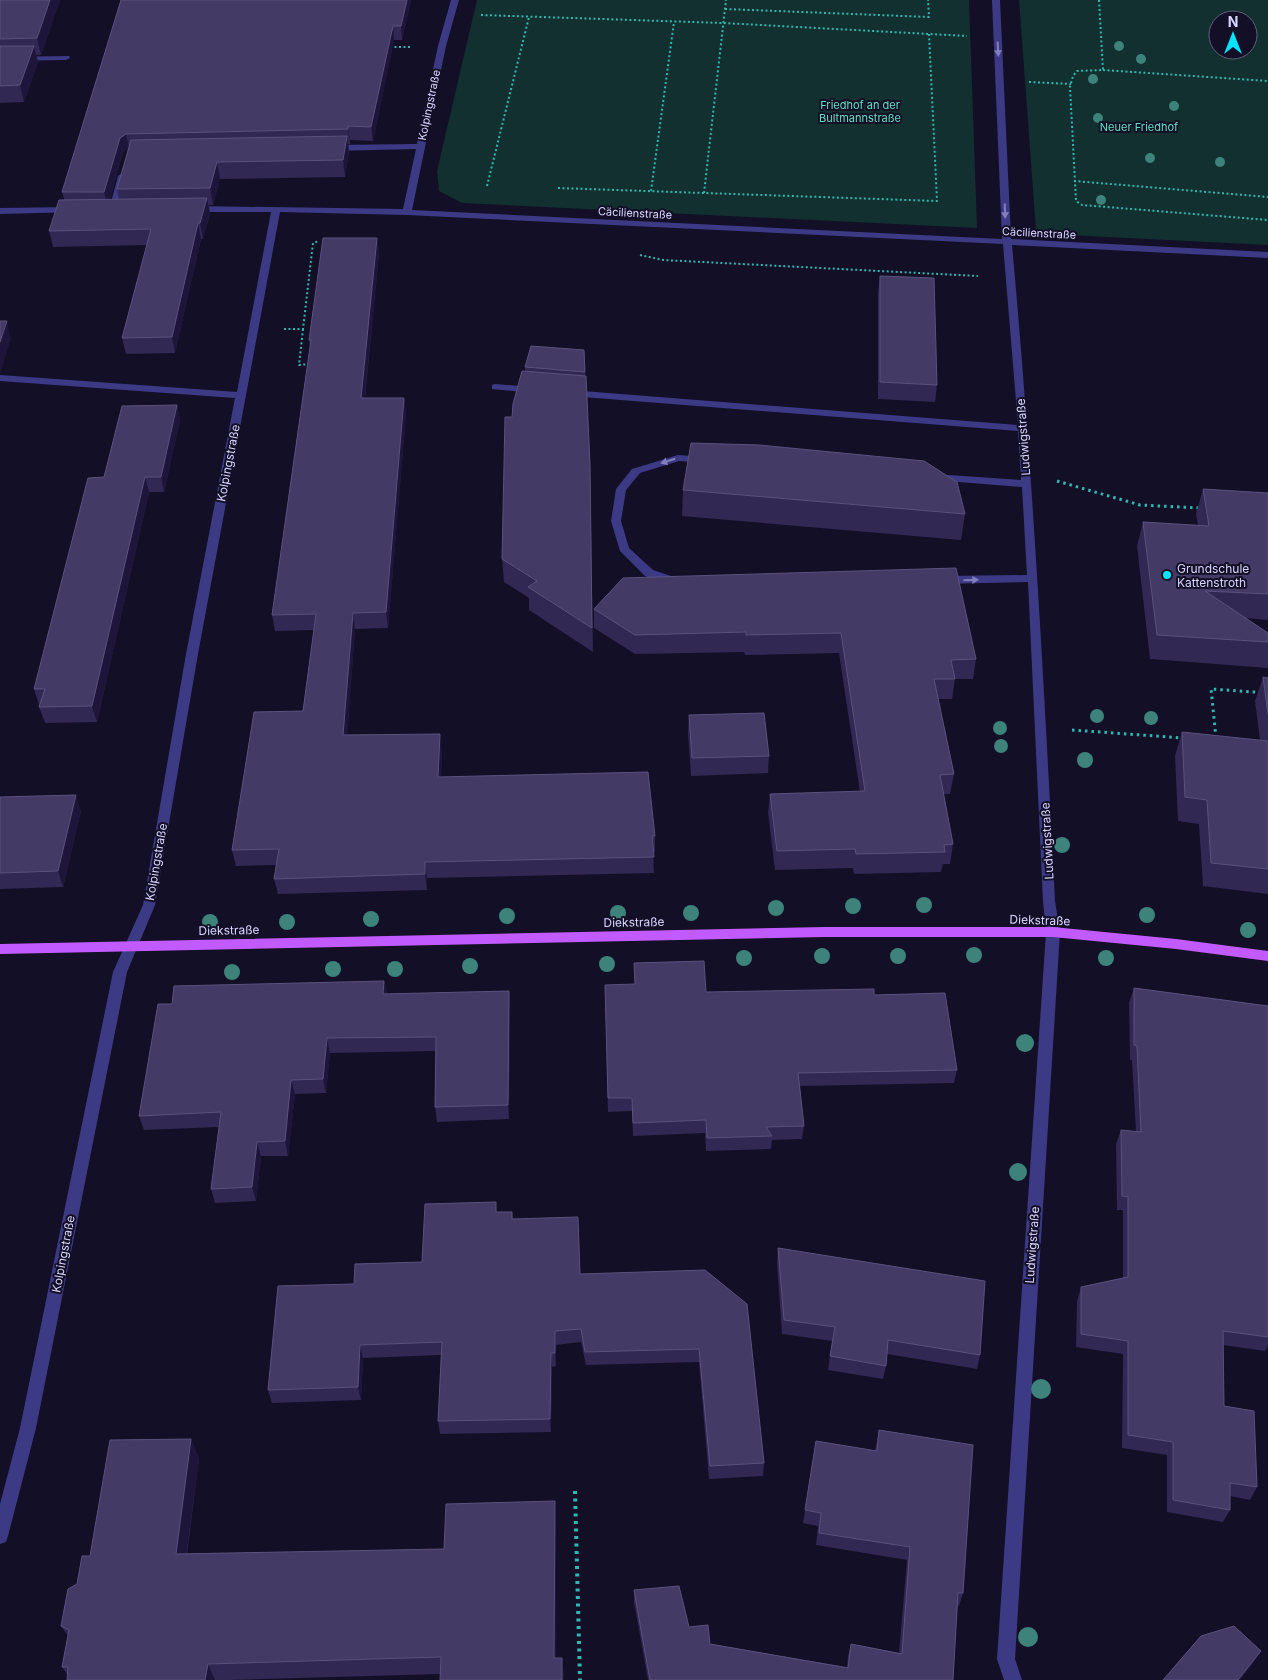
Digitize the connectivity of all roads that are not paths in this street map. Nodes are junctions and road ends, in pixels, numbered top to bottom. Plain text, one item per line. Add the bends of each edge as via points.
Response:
1 (455, 0) edge
2 (996, 0) edge
3 (66, 58) dead end
4 (0, 59) edge
5 (420, 146) junction
6 (321, 149) edge
7 (126, 163) edge
8 (276, 209) junction
9 (83, 210) edge
10 (103, 210) edge
11 (180, 210) edge
12 (0, 211) edge
13 (407, 212) junction
14 (1007, 243) junction
15 (1268, 255) edge
16 (0, 378) edge
17 (495, 387) dead end
18 (241, 395) junction
19 (1023, 428) junction
20 (716, 461) edge
21 (926, 476) edge
22 (1026, 484) junction
23 (1033, 578) junction
24 (934, 580) edge
25 (686, 584) edge
26 (1053, 932) junction
27 (131, 946) junction
28 (0, 949) edge
29 (1268, 956) edge
30 (0, 1536) edge
31 (1013, 1680) edge

1 - 5 street, Kolpingstraße
2 -> 14 street, Ludwigstraße
3 - 4 street
5 - 6 street
5 - 13 street, Kolpingstraße
7 - 10 street via 118,210
8 - 11 street, Cäcilienstraße
8 - 13 street, Cäcilienstraße
8 - 18 street, Kolpingstraße
9 - 12 street
13 - 14 street, Cäcilienstraße
14 - 15 street, Cäcilienstraße
14 - 19 street, Ludwigstraße
16 - 18 street
17 - 19 street
18 - 27 street, Kolpingstraße via 149,905
19 - 22 street, Ludwigstraße
20 -> 25 street via 678,458 644,468 636,471 620,490 616,520 624,550 649,573
21 - 22 street
22 - 23 street, Ludwigstraße
24 -> 23 street
23 - 26 street, Ludwigstraße
26 - 27 main road, Diekstraße via 816,932
26 - 29 main road, Diekstraße
26 - 31 street, Ludwigstraße via 1006,1659
27 - 28 main road, Diekstraße
27 - 30 street, Kolpingstraße via 120,972 28,1428

